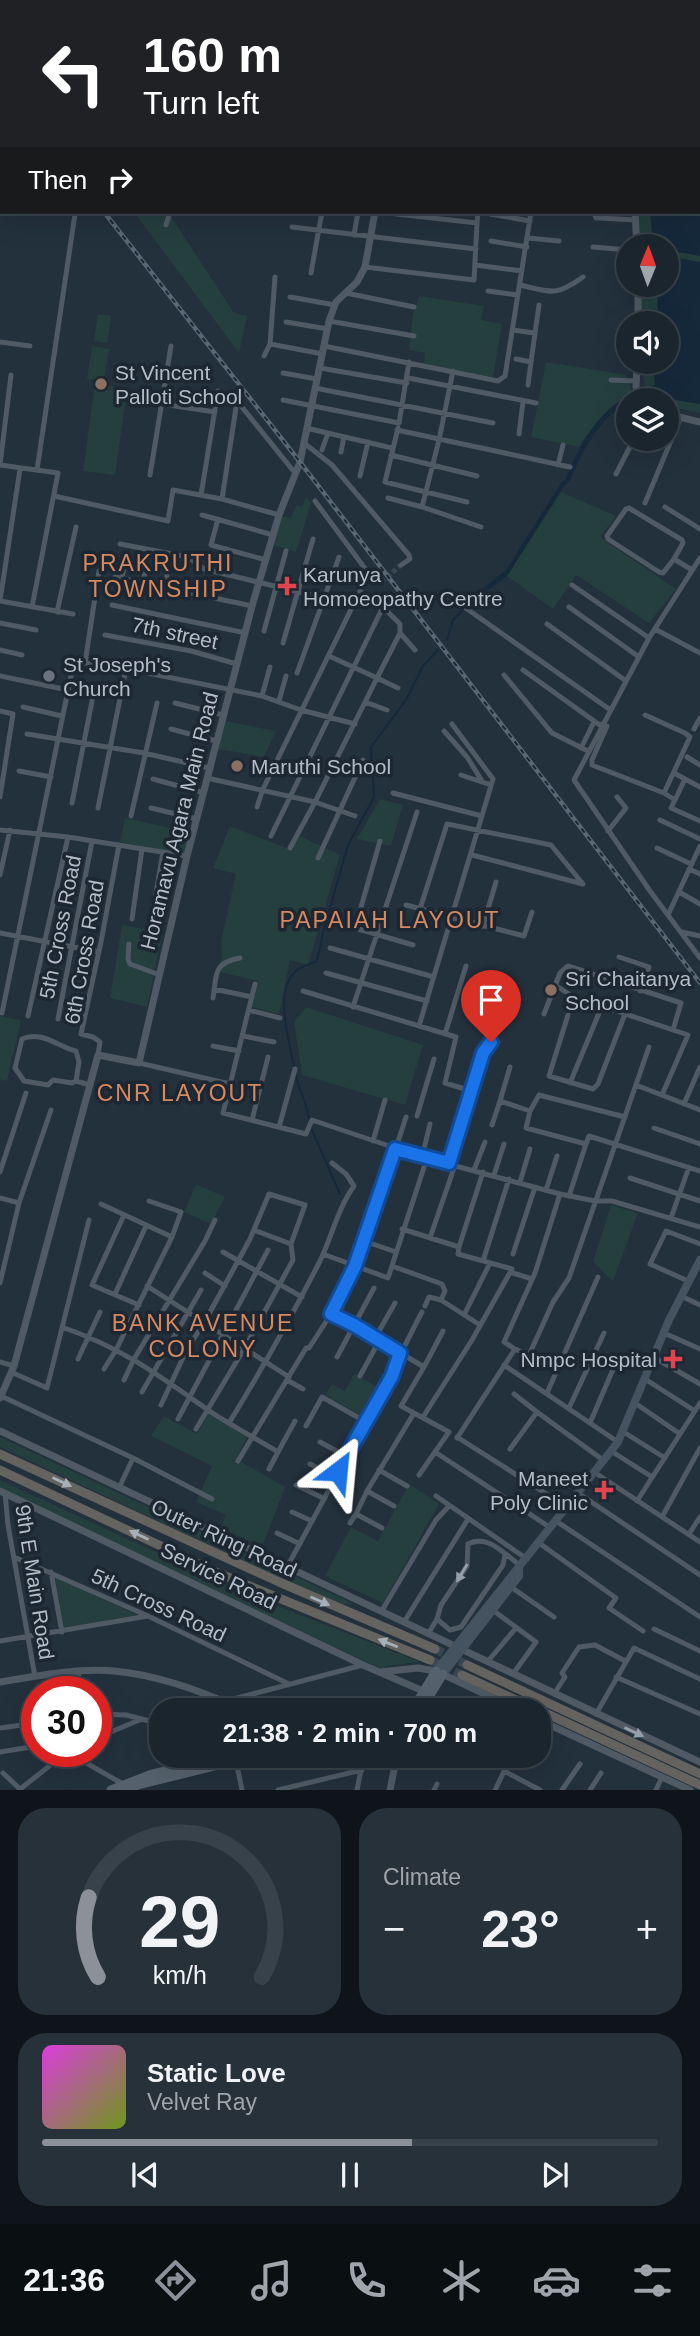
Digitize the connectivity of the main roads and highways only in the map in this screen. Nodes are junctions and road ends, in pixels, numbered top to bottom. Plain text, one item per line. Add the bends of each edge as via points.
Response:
1 (699, 1264) edge
2 (0, 1454) edge
3 (0, 1470) edge
4 (522, 1565) junction
5 (435, 1649) tunnel mouth
6 (430, 1660) tunnel mouth
7 (467, 1665) tunnel mouth
8 (440, 1673) junction
9 (463, 1675) tunnel mouth
10 (418, 1698) edge
11 (427, 1698) edge
12 (513, 1698) edge
13 (551, 1716) edge
14 (191, 1768) edge
15 (191, 1768) edge
16 (700, 1774) edge
17 (138, 1785) edge
18 (700, 1785) edge
19 (125, 1787) edge
20 (111, 1790) edge

1 - 4 main road via 618,1441
2 -> 5 highway, Outer Ring Road via 312,1598
6 -> 3 highway, Outer Ring Road via 256,1589
4 - 8 main road via 453,1647
4 - 8 main road via 494,1611
7 - 16 highway
8 - 10 main road
8 - 11 main road
9 - 12 highway
13 - 18 highway
14 - 17 main road
15 - 17 main road
17 - 19 main road
19 - 20 main road

